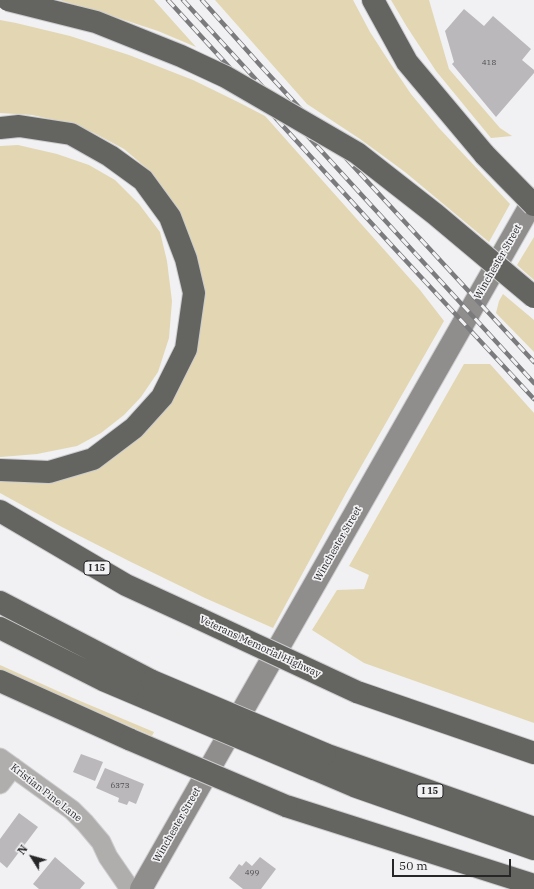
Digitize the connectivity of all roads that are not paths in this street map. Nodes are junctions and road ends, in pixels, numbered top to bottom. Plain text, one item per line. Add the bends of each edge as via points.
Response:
1 (8, 0) edge
2 (372, 0) edge
3 (0, 128) edge
4 (534, 199) edge
5 (534, 205) edge
6 (534, 297) edge
7 (0, 470) edge
8 (0, 511) edge
9 (0, 602) edge
10 (0, 628) edge
11 (0, 681) edge
12 (150, 690) junction
13 (534, 753) edge
14 (319, 761) junction
15 (6, 762) edge
16 (0, 784) edge
17 (534, 828) edge
18 (534, 849) edge
19 (534, 885) edge
20 (130, 889) edge
21 (141, 889) edge

1 - 6 highway, bridge via 96,22 226,77 357,153
2 - 5 highway, bridge via 407,62 485,154
3 - 7 highway via 19,126 71,134 110,156 142,180 170,217 186,259 194,293 186,349 162,396 134,428 93,459 49,472
4 - 21 main road, Winchester Street
8 - 13 highway, Veterans Memorial Highway / I 15, bridge via 126,585 357,692
9 - 12 highway, I 15
10 - 12 highway via 103,680
11 - 19 highway, bridge via 286,806
12 - 14 highway, I 15, bridge
14 - 17 highway, I 15
14 - 18 highway via 354,786
15 - 16 street
15 - 20 street, Kristian Pine Lane via 86,823

